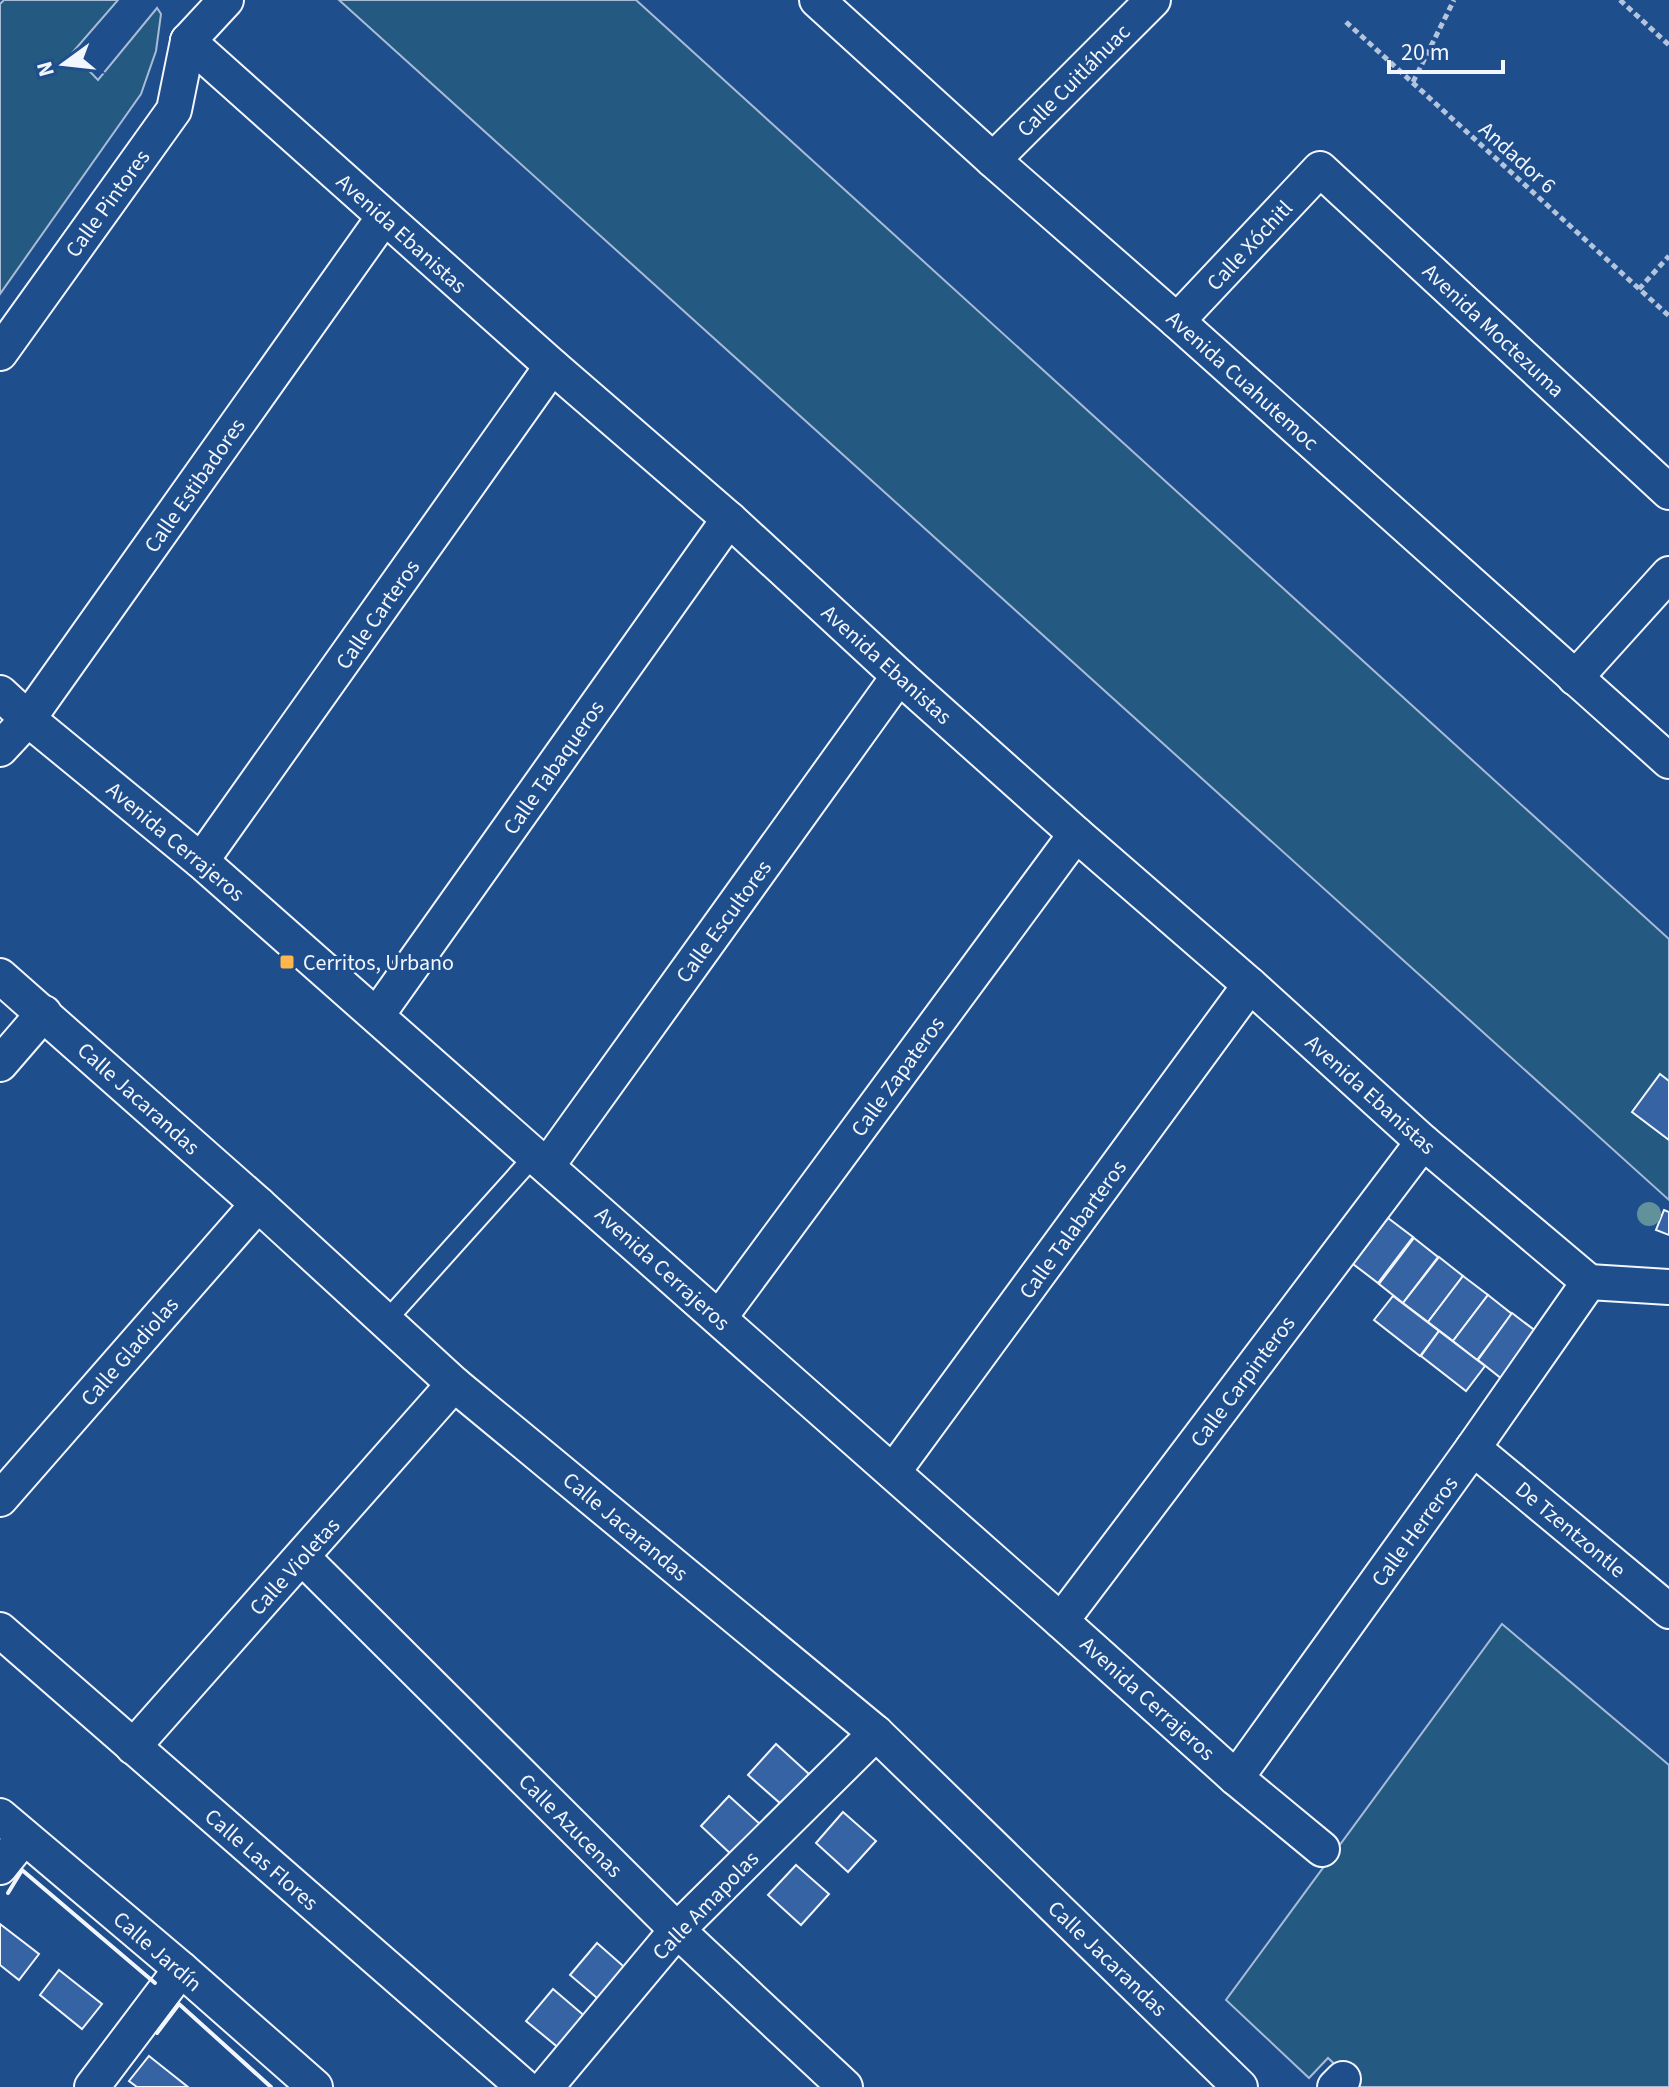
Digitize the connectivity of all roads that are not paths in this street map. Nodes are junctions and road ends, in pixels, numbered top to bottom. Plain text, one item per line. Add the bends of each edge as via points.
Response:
1 (226, 0) edge
2 (1153, 0) edge
3 (820, 1) edge
4 (188, 41) junction
5 (993, 160) junction
6 (1320, 169) joint
7 (384, 217) junction
8 (1177, 321) junction
9 (0, 353) edge
10 (552, 366) junction
11 (1669, 492) edge
12 (729, 519) junction
13 (1669, 574) edge
14 (899, 676) junction
15 (1575, 678) junction
16 (0, 693) edge
17 (28, 719) junction
18 (0, 749) edge
19 (1669, 761) edge
20 (1076, 834) junction
21 (201, 861) junction
22 (0, 976) edge
23 (1250, 985) junction
24 (44, 1013) junction
25 (377, 1015) junction
26 (0, 1064) edge
27 (1423, 1142) junction
28 (541, 1160) junction
29 (258, 1204) junction
30 (1589, 1282) junction
31 (1669, 1287) edge
32 (719, 1318) junction
33 (386, 1321) junction
34 (454, 1384) junction
35 (1473, 1448) junction
36 (893, 1472) junction
37 (0, 1499) edge
38 (302, 1557) junction
39 (1664, 1597) edge
40 (1061, 1621) junction
41 (0, 1630) edge
42 (876, 1733) junction
43 (133, 1747) junction
44 (1236, 1778) junction
45 (12, 1826) edge
46 (1322, 1849) dead end
47 (0, 1867) edge
48 (677, 1930) junction
49 (181, 1969) junction
50 (92, 2087) edge
51 (315, 2087) edge
52 (524, 2087) edge
53 (546, 2087) edge
54 (845, 2087) edge
55 (1240, 2087) edge

1 - 4 street
2 - 5 street, Calle Cuitláhuac
3 - 5 street, Avenida Cuahutemoc
4 - 7 street, Avenida Ebanistas
4 - 9 street, Calle Pintores via 174,110
5 - 8 street, Avenida Cuahutemoc
6 - 8 street, Calle Xóchitl
6 - 11 street, Avenida Moctezuma
7 - 10 street, Avenida Ebanistas
7 - 17 street, Calle Estibadores
8 - 15 street, Avenida Cuahutemoc
10 - 12 street, Avenida Ebanistas
10 - 21 street, Calle Carteros
12 - 14 street, Avenida Ebanistas
12 - 25 street, Calle Tabaqueros
13 - 15 street
14 - 20 street, Avenida Ebanistas
14 - 28 street, Calle Escultores
15 - 19 street, Avenida Cuahutemoc
16 - 17 street, Avenida Cerrajeros
17 - 18 street, Calle Estibadores
17 - 21 street, Avenida Cerrajeros
20 - 23 street, Avenida Ebanistas
20 - 32 street, Calle Zapateros
21 - 25 street, Avenida Cerrajeros
22 - 24 street, Calle Jacarandas
23 - 27 street, Avenida Ebanistas
23 - 36 street, Calle Talabarteros
24 - 26 street
24 - 29 street, Calle Jacarandas
25 - 28 street, Avenida Cerrajeros
27 - 30 street, Avenida Ebanistas
27 - 40 street, Calle Carpinteros
28 - 32 street, Avenida Cerrajeros
28 - 33 lane
29 - 33 street, Calle Jacarandas
29 - 37 street, Calle Gladiolas
30 - 31 street
30 - 35 street, Calle Herreros
32 - 36 street, Avenida Cerrajeros
33 - 34 street, Calle Jacarandas
34 - 38 street, Calle Violetas
34 - 42 street, Calle Jacarandas
35 - 39 street, De Tzentzontle
35 - 44 street, Calle Herreros
36 - 40 street, Avenida Cerrajeros
38 - 43 street, Calle Violetas
38 - 48 street, Calle Azucenas
40 - 44 street, Avenida Cerrajeros
41 - 43 street, Calle Las Flores
42 - 48 street, Calle Amapolas
42 - 55 street, Calle Jacarandas
43 - 52 street, Calle Las Flores
44 - 46 street, Avenida Cerrajeros
45 - 47 street
45 - 49 street, Calle Jardín
48 - 53 street, Calle Amapolas
48 - 54 street, Calle Azucenas
49 - 50 street
49 - 51 street, Calle Jardín

